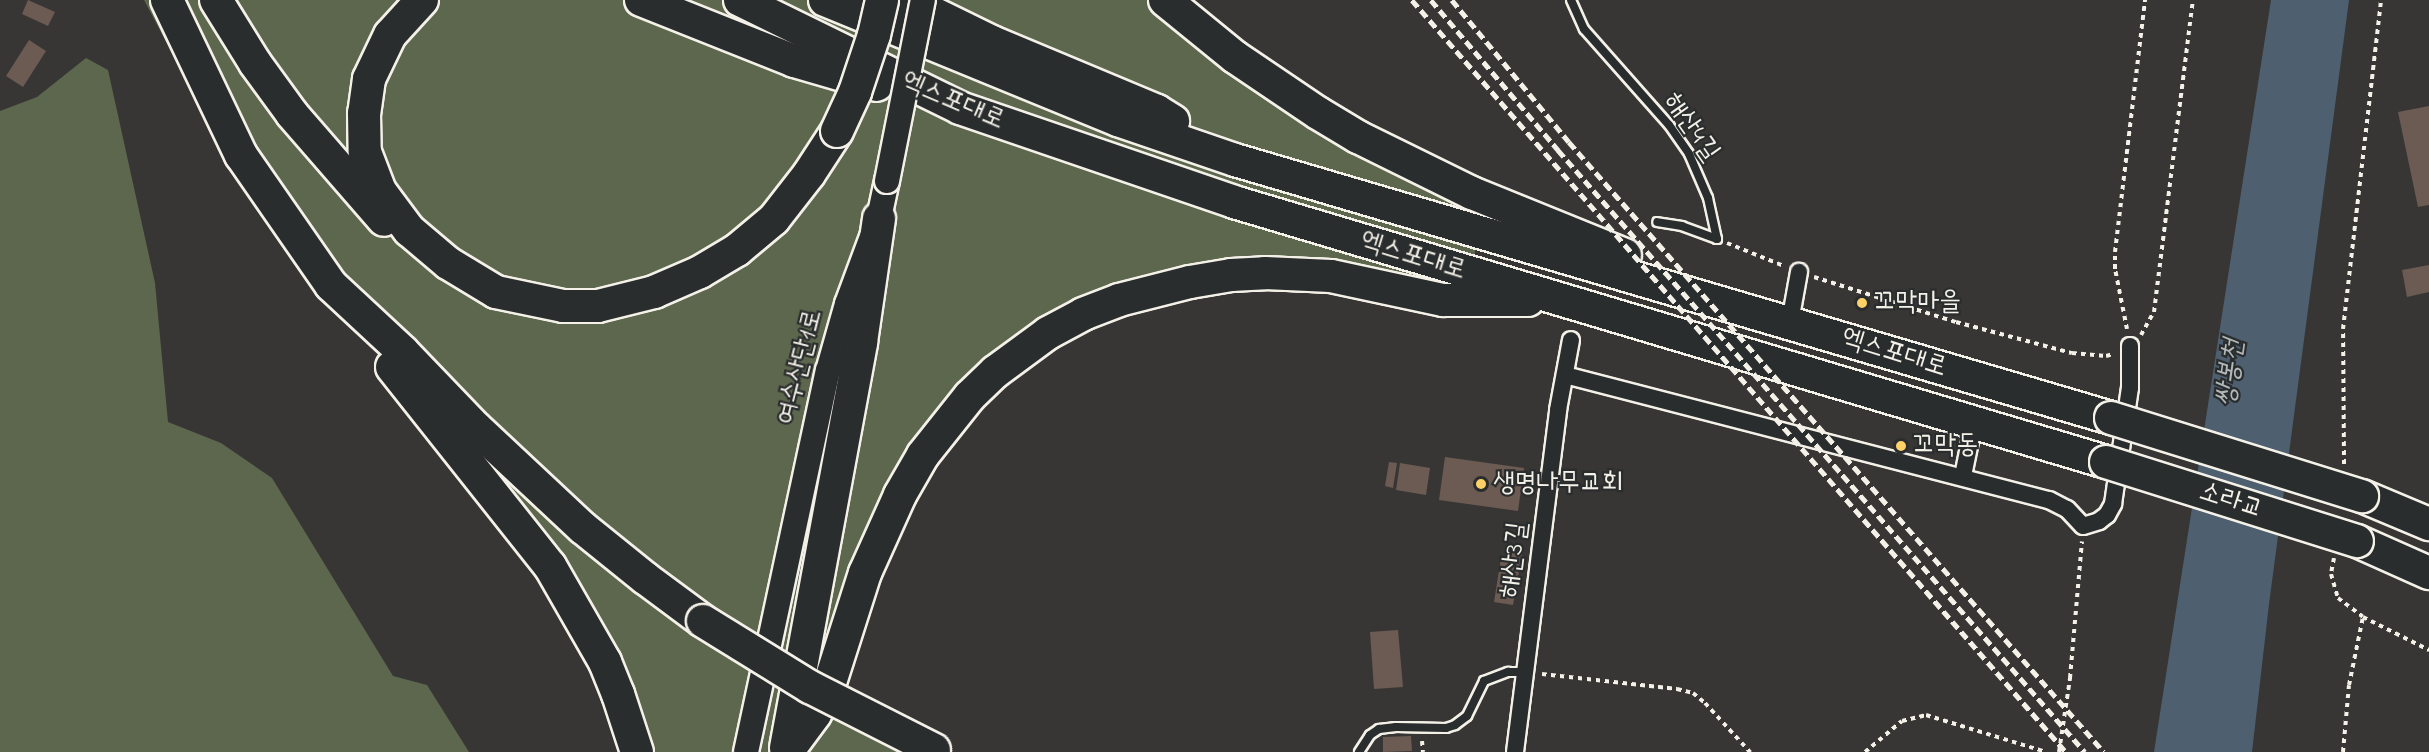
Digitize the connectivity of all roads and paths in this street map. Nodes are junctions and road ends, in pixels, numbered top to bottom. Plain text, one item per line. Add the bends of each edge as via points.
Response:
1 (144, 0) edge
2 (167, 0) edge
3 (216, 0) edge
4 (422, 0) edge
5 (641, 0) edge
6 (740, 0) edge
7 (825, 0) edge
8 (882, 0) edge
9 (906, 0) edge
10 (923, 0) edge
11 (1165, 0) edge
12 (1571, 0) edge
13 (2145, 0) edge
14 (2193, 0) edge
15 (2381, 0) edge
16 (960, 108) junction
17 (241, 155) junction
18 (1235, 160) junction
19 (879, 218) junction
20 (1657, 222) dead end
21 (1717, 239) junction
22 (1799, 272) junction
23 (331, 285) junction
24 (496, 292) junction
25 (1562, 300) junction
26 (1790, 322) junction
27 (1571, 340) dead end
28 (2130, 346) junction
29 (1564, 375) junction
30 (2111, 418) joint
31 (1974, 422) junction
32 (2106, 462) joint
33 (2344, 465) dead end
34 (1963, 476) junction
35 (2428, 508) edge
36 (2083, 526) junction
37 (2346, 547) junction
38 (2429, 551) edge
39 (2429, 573) edge
40 (2363, 617) junction
41 (2429, 650) edge
42 (1526, 672) junction
43 (936, 751) edge
44 (637, 752) edge
45 (746, 752) edge
46 (786, 752) edge
47 (1359, 752) edge
48 (1515, 752) edge
49 (1750, 752) edge
50 (1865, 752) edge
51 (2046, 752) edge
52 (2059, 752) edge
53 (2343, 752) edge

1 - 17 highway via 171,51
2 - 17 highway
3 - 24 highway via 292,114 364,199 405,241 442,270 466,285
4 - 24 highway via 390,35 369,79 364,113 365,152 380,191 410,230 448,263
5 - 16 highway via 794,61
6 - 16 highway, 엑스포대로
7 - 18 highway, 엑스포대로 via 1118,120
8 - 24 highway, bridge via 855,92 837,131 774,219 737,250 654,292 598,306 563,306
9 - 18 highway via 992,42 1157,111
10 - 19 street, 여수산단1로, bridge
11 - 26 highway via 1210,39 1277,86 1390,154 1472,193
12 - 21 lane, 해산4길 via 1584,29 1669,125 1689,154 1708,198
13 - 28 path via 2115,252
14 - 28 path via 2154,312
15 - 33 path via 2343,329
16 - 25 highway, 엑스포대로 via 1234,202
17 - 23 highway
18 - 26 highway, 엑스포대로
19 - 45 street, 여수산단1로 via 850,295 828,371
19 - 46 highway via 861,342
20 - 21 lane
21 - 22 path
22 - 26 street
22 - 28 path via 1956,322 2072,353 2106,356
23 - 43 highway, bridge via 583,528 645,578 703,621 802,683
23 - 44 highway via 550,566 605,662
25 - 31 highway, 엑스포대로
25 - 46 highway via 1443,300 1331,276 1231,275 1119,300 1048,333 970,396 923,455 865,573 827,692
26 - 30 highway, 엑스포대로
27 - 29 street, 해산3길
28 - 36 street via 2130,388 2113,504 2099,521
29 - 34 street
29 - 42 street, 해산3길
30 - 35 highway, 소라교, bridge via 2362,496
31 - 32 highway, 엑스포대로
31 - 34 street
32 - 37 highway, 소라교, bridge
34 - 36 street via 2059,503
36 - 52 path via 2070,678
37 - 38 highway
37 - 39 highway
37 - 40 path via 2331,574 2338,598
40 - 41 path
40 - 53 path via 2349,686
42 - 47 lane via 1508,672 1484,681 1467,716 1455,725 1379,729
42 - 48 street, 해산3길
42 - 49 path via 1693,693
50 - 51 path via 1902,721 1926,715

